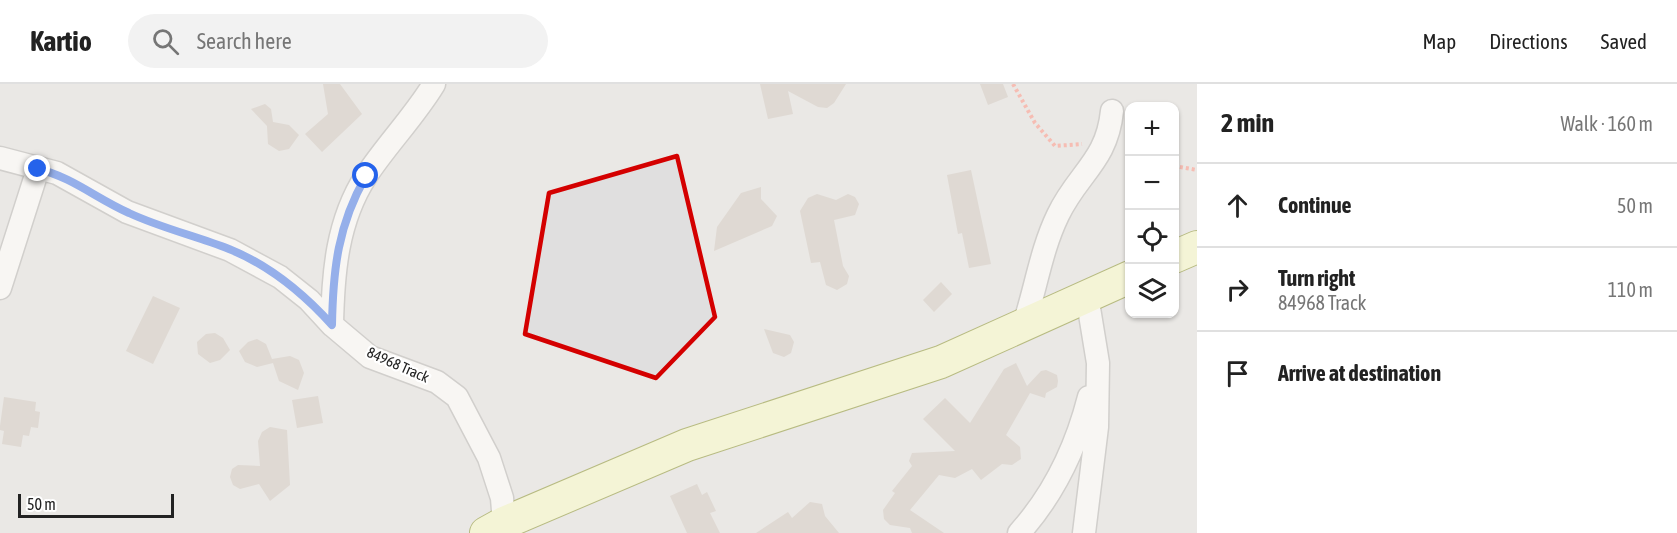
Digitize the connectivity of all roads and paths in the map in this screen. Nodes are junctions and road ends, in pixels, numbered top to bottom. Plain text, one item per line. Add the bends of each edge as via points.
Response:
1 (435, 84) edge
2 (1013, 84) edge
3 (1112, 111) dead end
4 (1105, 146) junction
5 (0, 158) edge
6 (1179, 167) edge
7 (38, 169) junction
8 (1197, 170) edge
9 (1197, 247) edge
10 (1179, 255) edge
11 (1125, 279) edge
12 (0, 288) edge
13 (1088, 296) junction
14 (1024, 324) junction
15 (332, 325) junction
16 (1098, 363) junction
17 (495, 528) edge
18 (1019, 533) edge
19 (1084, 533) edge

1 - 15 street via 366,176 352,201 333,271
2 - 4 path via 1035,123 1055,146
3 - 4 street
4 - 14 street via 1073,187 1058,215 1042,253
5 - 7 street, 84968 Track
6 - 8 path
7 - 12 street
7 - 15 street, 84968 Track via 57,173 127,212 230,249 280,277
9 - 10 street
11 - 13 street
13 - 14 street
13 - 16 street
14 - 17 street via 941,362 687,445
15 - 17 street, 84968 Track via 370,357 437,382 458,397 489,458 502,498
16 - 18 street via 1066,465 1048,498
16 - 19 street via 1096,428

